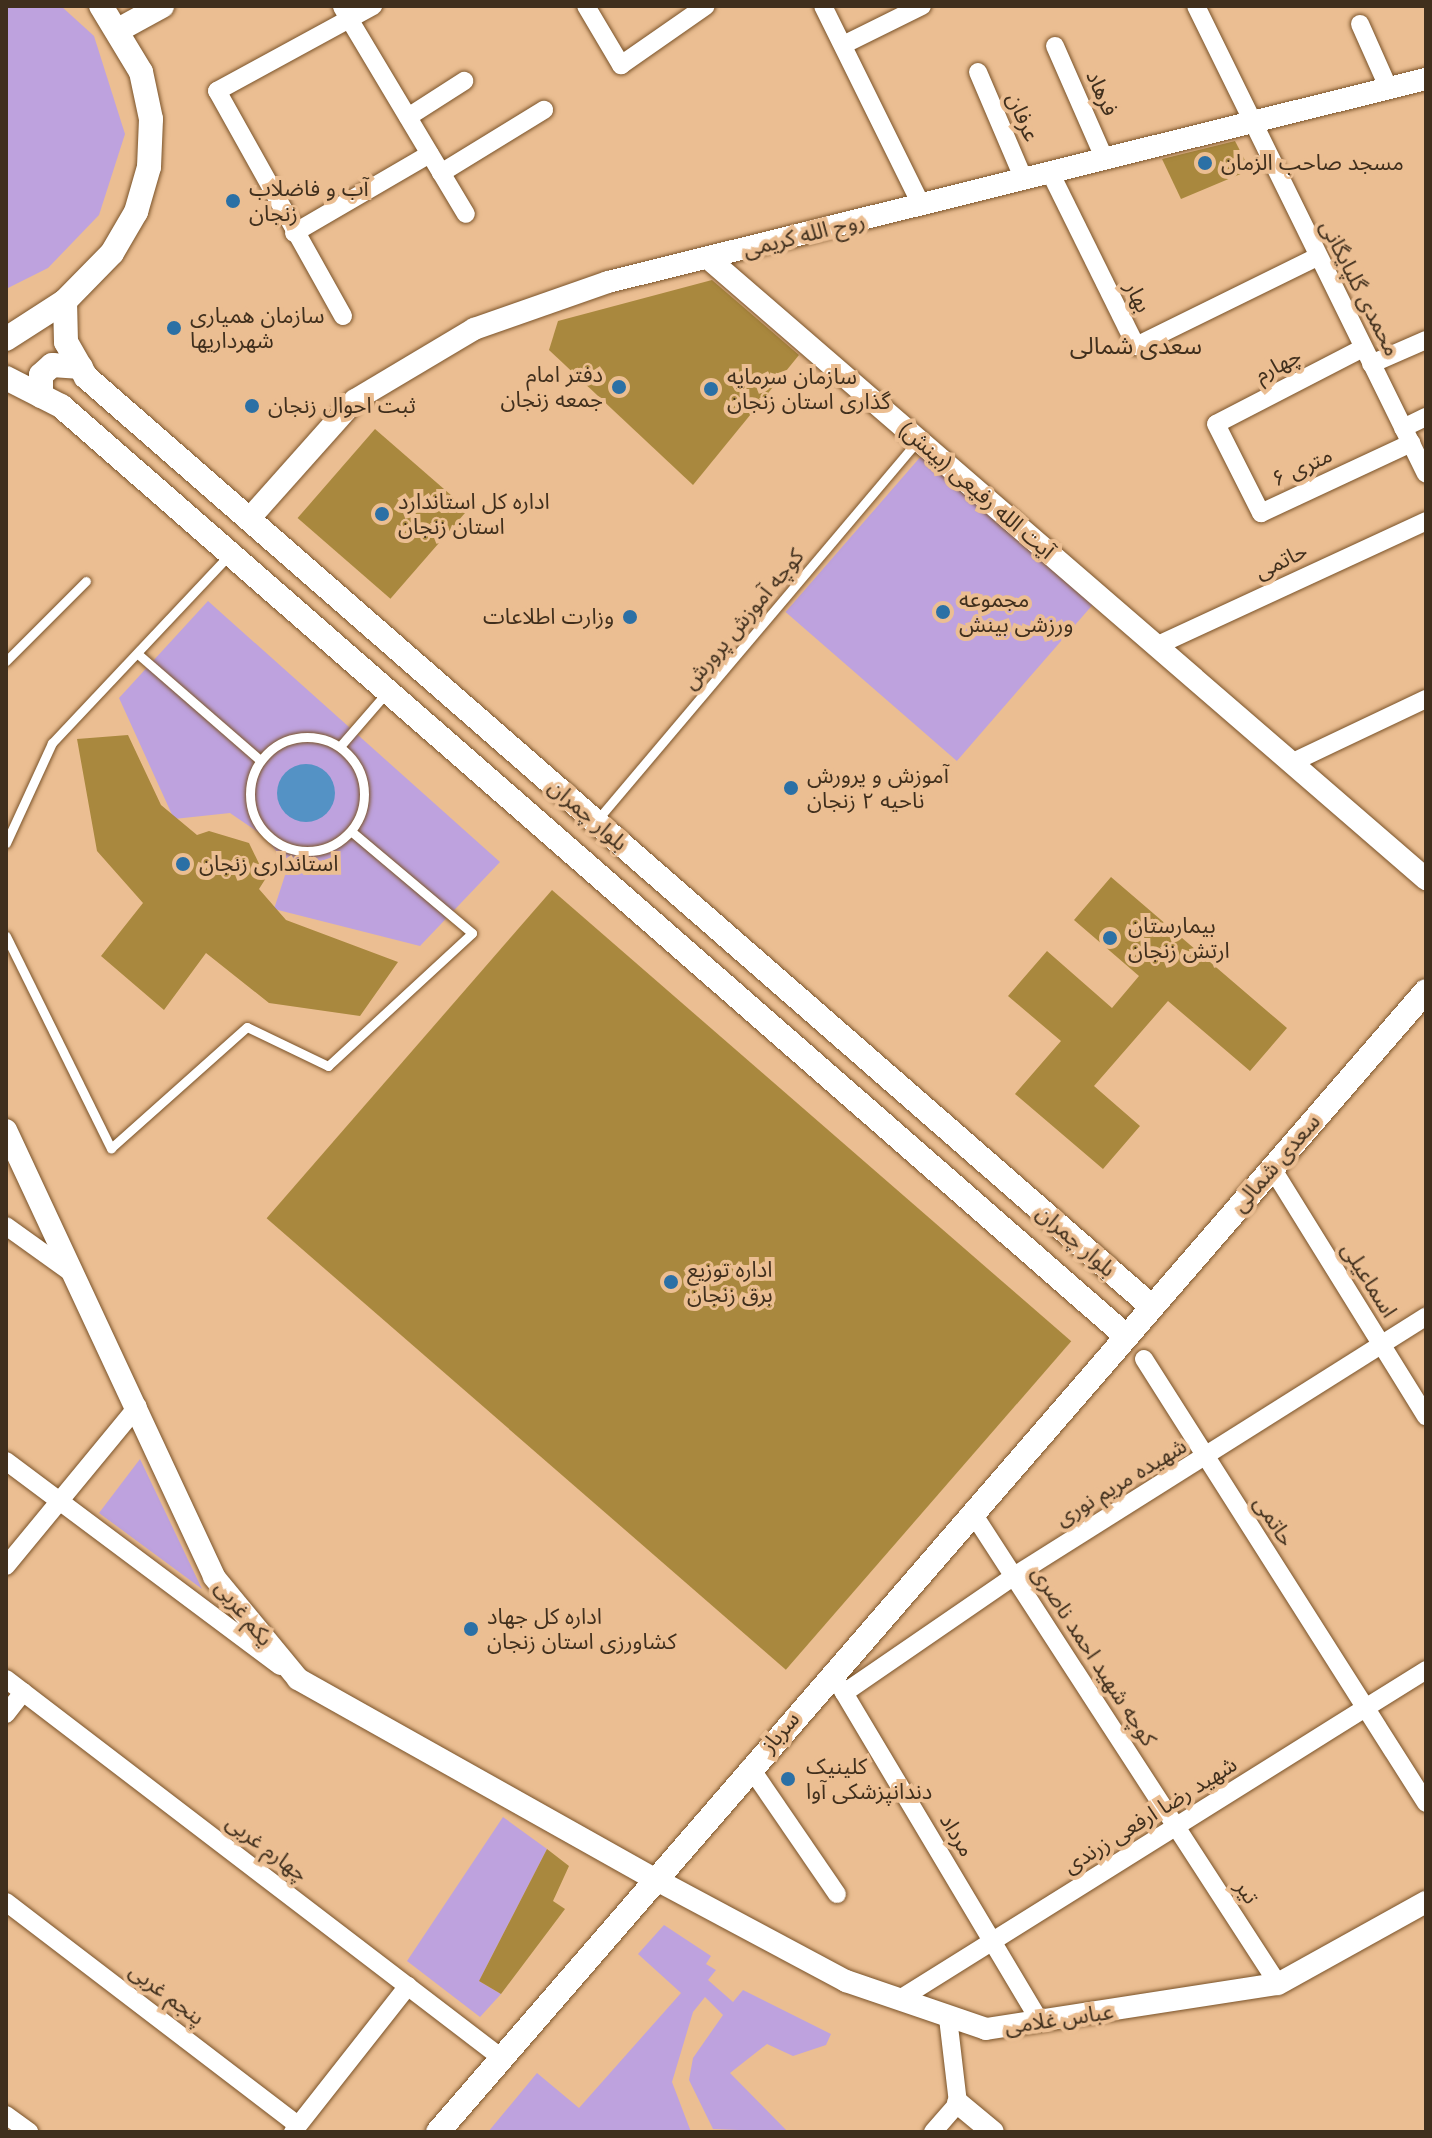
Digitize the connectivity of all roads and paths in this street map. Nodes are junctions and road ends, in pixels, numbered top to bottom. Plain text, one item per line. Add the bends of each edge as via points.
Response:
1 (101, 6) edge
2 (162, 6) edge
3 (373, 6) edge
4 (586, 6) edge
5 (706, 6) edge
6 (823, 6) edge
7 (922, 6) edge
8 (1196, 6) edge
9 (344, 11) edge
10 (1360, 24) dead end
11 (120, 29) junction
12 (843, 45) junction
13 (1055, 46) dead end
14 (978, 72) dead end
15 (1426, 79) edge
16 (464, 81) dead end
17 (1389, 89) junction
18 (544, 110) dead end
19 (408, 117) junction
20 (1251, 124) junction
21 (430, 154) junction
22 (1105, 160) junction
23 (441, 173) junction
24 (1051, 174) junction
25 (1024, 180) junction
26 (922, 206) junction
27 (466, 214) dead end
28 (294, 233) junction
29 (1317, 257) junction
30 (709, 259) junction
31 (65, 301) junction
32 (343, 316) dead end
33 (6, 339) edge
34 (1426, 340) edge
35 (1367, 356) junction
36 (81, 367) junction
37 (6, 378) edge
38 (41, 396) junction
39 (1426, 417) edge
40 (1216, 424) joint
41 (1407, 436) junction
42 (918, 440) junction
43 (1426, 474) edge
44 (249, 519) junction
45 (1426, 521) edge
46 (230, 554) junction
47 (86, 581) dead end
48 (1156, 646) junction
49 (138, 654) junction
50 (6, 661) edge
51 (388, 691) junction
52 (1426, 699) edge
53 (342, 744) junction
54 (260, 760) junction
55 (1291, 763) junction
56 (595, 822) junction
57 (351, 831) junction
58 (6, 843) edge
59 (571, 851) junction
60 (1426, 879) edge
61 (6, 936) edge
62 (1423, 1002) edge
63 (6, 1130) edge
64 (1272, 1168) junction
65 (6, 1226) edge
66 (1095, 1258) junction
67 (75, 1276) junction
68 (1063, 1280) junction
69 (1151, 1306) junction
70 (1426, 1317) edge
71 (1126, 1336) junction
72 (1382, 1345) junction
73 (1144, 1359) dead end
74 (138, 1406) junction
75 (1426, 1416) edge
76 (1205, 1459) junction
77 (6, 1461) edge
78 (59, 1503) junction
79 (972, 1512) junction
80 (6, 1566) edge
81 (1014, 1576) junction
82 (1426, 1670) edge
83 (6, 1679) edge
84 (298, 1679) junction
85 (838, 1683) junction
86 (23, 1692) junction
87 (1366, 1708) junction
88 (6, 1714) edge
89 (750, 1767) junction
90 (1426, 1803) edge
91 (1176, 1827) junction
92 (653, 1878) junction
93 (837, 1894) dead end
94 (6, 1902) edge
95 (1426, 1902) edge
96 (993, 1941) junction
97 (1278, 1984) junction
98 (408, 1986) junction
99 (900, 1999) junction
100 (948, 2018) junction
101 (1040, 2021) junction
102 (499, 2056) junction
103 (958, 2103) junction
104 (6, 2115) edge
105 (296, 2128) edge
106 (29, 2132) edge
107 (438, 2132) edge
108 (933, 2132) edge
109 (993, 2132) edge

1 - 11 main road
2 - 11 main road
3 - 9 street
4 - 5 street via 621,65
6 - 12 street
7 - 12 street
8 - 20 street, محمدی گلپایگانی
9 - 19 street
9 - 28 street via 217,91
10 - 17 street
11 - 31 main road via 141,72 151,119 149,167 136,212 112,253
12 - 26 street
13 - 22 street, فرهاد
14 - 25 street, عرفان
15 - 17 street, روح الله کریمی
16 - 19 street
17 - 20 street, روح الله کریمی
18 - 23 street
19 - 21 street
20 - 22 street, روح الله کریمی
20 - 29 street, محمدی گلپایگانی
21 - 23 street
21 - 28 street
22 - 24 street, روح الله کریمی
23 - 27 street
24 - 25 street, روح الله کریمی
24 - 29 street, بهار via 1136,346
25 - 26 street, روح الله کریمی
26 - 30 street, روح الله کریمی
28 - 32 street
29 - 35 street, محمدی گلپایگانی
30 - 42 street, آیت الله رفیعی (بینش)
30 - 44 street, روح الله کریمی via 543,303 474,329 393,373 355,400
31 - 33 main road
31 - 36 main road, بلوار چمران via 66,342
34 - 35 street, چهارم
35 - 40 street, چهارم
35 - 41 street, محمدی گلپایگانی
36 - 38 main road via 52,365 41,375
36 - 44 main road, بلوار چمران
37 - 38 main road, بلوار چمران
38 - 46 main road, بلوار چمران
39 - 41 street
40 - 41 street, ۶ متری via 1261,513
41 - 43 street, محمدی گلپایگانی
42 - 48 street, آیت الله رفیعی (بینش)
42 - 56 lane, کوچه آموزش پرورش
44 - 56 main road, بلوار چمران
45 - 48 street, حاتمی
46 - 49 lane
46 - 51 main road, بلوار چمران
47 - 50 lane
48 - 55 street, آیت الله رفیعی (بینش)
49 - 54 lane
49 - 58 lane via 52,743
51 - 53 lane
51 - 59 main road, بلوار چمران
52 - 55 street
53 - 54 lane via 316,734
53 - 57 lane via 361,773 365,797
54 - 57 lane via 247,795 265,837 304,853 331,849
55 - 60 street, آیت الله رفیعی (بینش)
56 - 59 main road
56 - 66 main road, بلوار چمران
57 - 61 lane via 472,933 328,1066 247,1027 111,1148
59 - 68 main road, بلوار چمران
62 - 64 main road, سعدی شمالی
63 - 67 street, یکم غربی
64 - 69 main road, سعدی شمالی
64 - 72 street, اسماعیلی
65 - 67 street
66 - 68 main road via 1086,1279
66 - 69 main road, بلوار چمران
67 - 74 street, یکم غربی
68 - 71 main road, بلوار چمران
69 - 71 main road, سعدی شمالی
70 - 72 street, شهیده مریم نوری
71 - 79 main road, سرباز
72 - 75 street, اسماعیلی
72 - 76 street, شهیده مریم نوری
73 - 76 street, حاتمی
74 - 78 street
74 - 84 street, یکم غربی via 214,1577
76 - 81 street, شهیده مریم نوری
76 - 87 street, حاتمی
77 - 78 street
78 - 80 street
78 - 84 street
79 - 81 street, کوچه شهید احمد ناصری
79 - 85 main road, سرباز
81 - 85 street, شهیده مریم نوری
81 - 91 street, کوچه شهید احمد ناصری
82 - 87 street, شهید رضا ارفعی زرندی
83 - 86 street, چهارم غربی
84 - 92 street, یکم غربی
85 - 89 main road, سرباز
85 - 96 street, مرداد
86 - 88 street
86 - 98 street, چهارم غربی
87 - 90 street, حاتمی
87 - 91 street, شهید رضا ارفعی زرندی
89 - 92 main road, سرباز
89 - 93 street
91 - 96 street, شهید رضا ارفعی زرندی
91 - 97 street, تیر
92 - 99 street, عباس غلامی via 846,1981
92 - 102 main road, سرباز
94 - 105 street, پنجم غربی
95 - 97 street, عباس غلامی
96 - 99 street, شهید رضا ارفعی زرندی
96 - 101 street, مرداد
97 - 101 street, عباس غلامی
98 - 102 street, چهارم غربی
98 - 105 street
99 - 100 street, عباس غلامی
100 - 101 street, عباس غلامی via 986,2029
100 - 103 street
102 - 107 main road, سرباز
103 - 108 street
103 - 109 street
104 - 106 street

